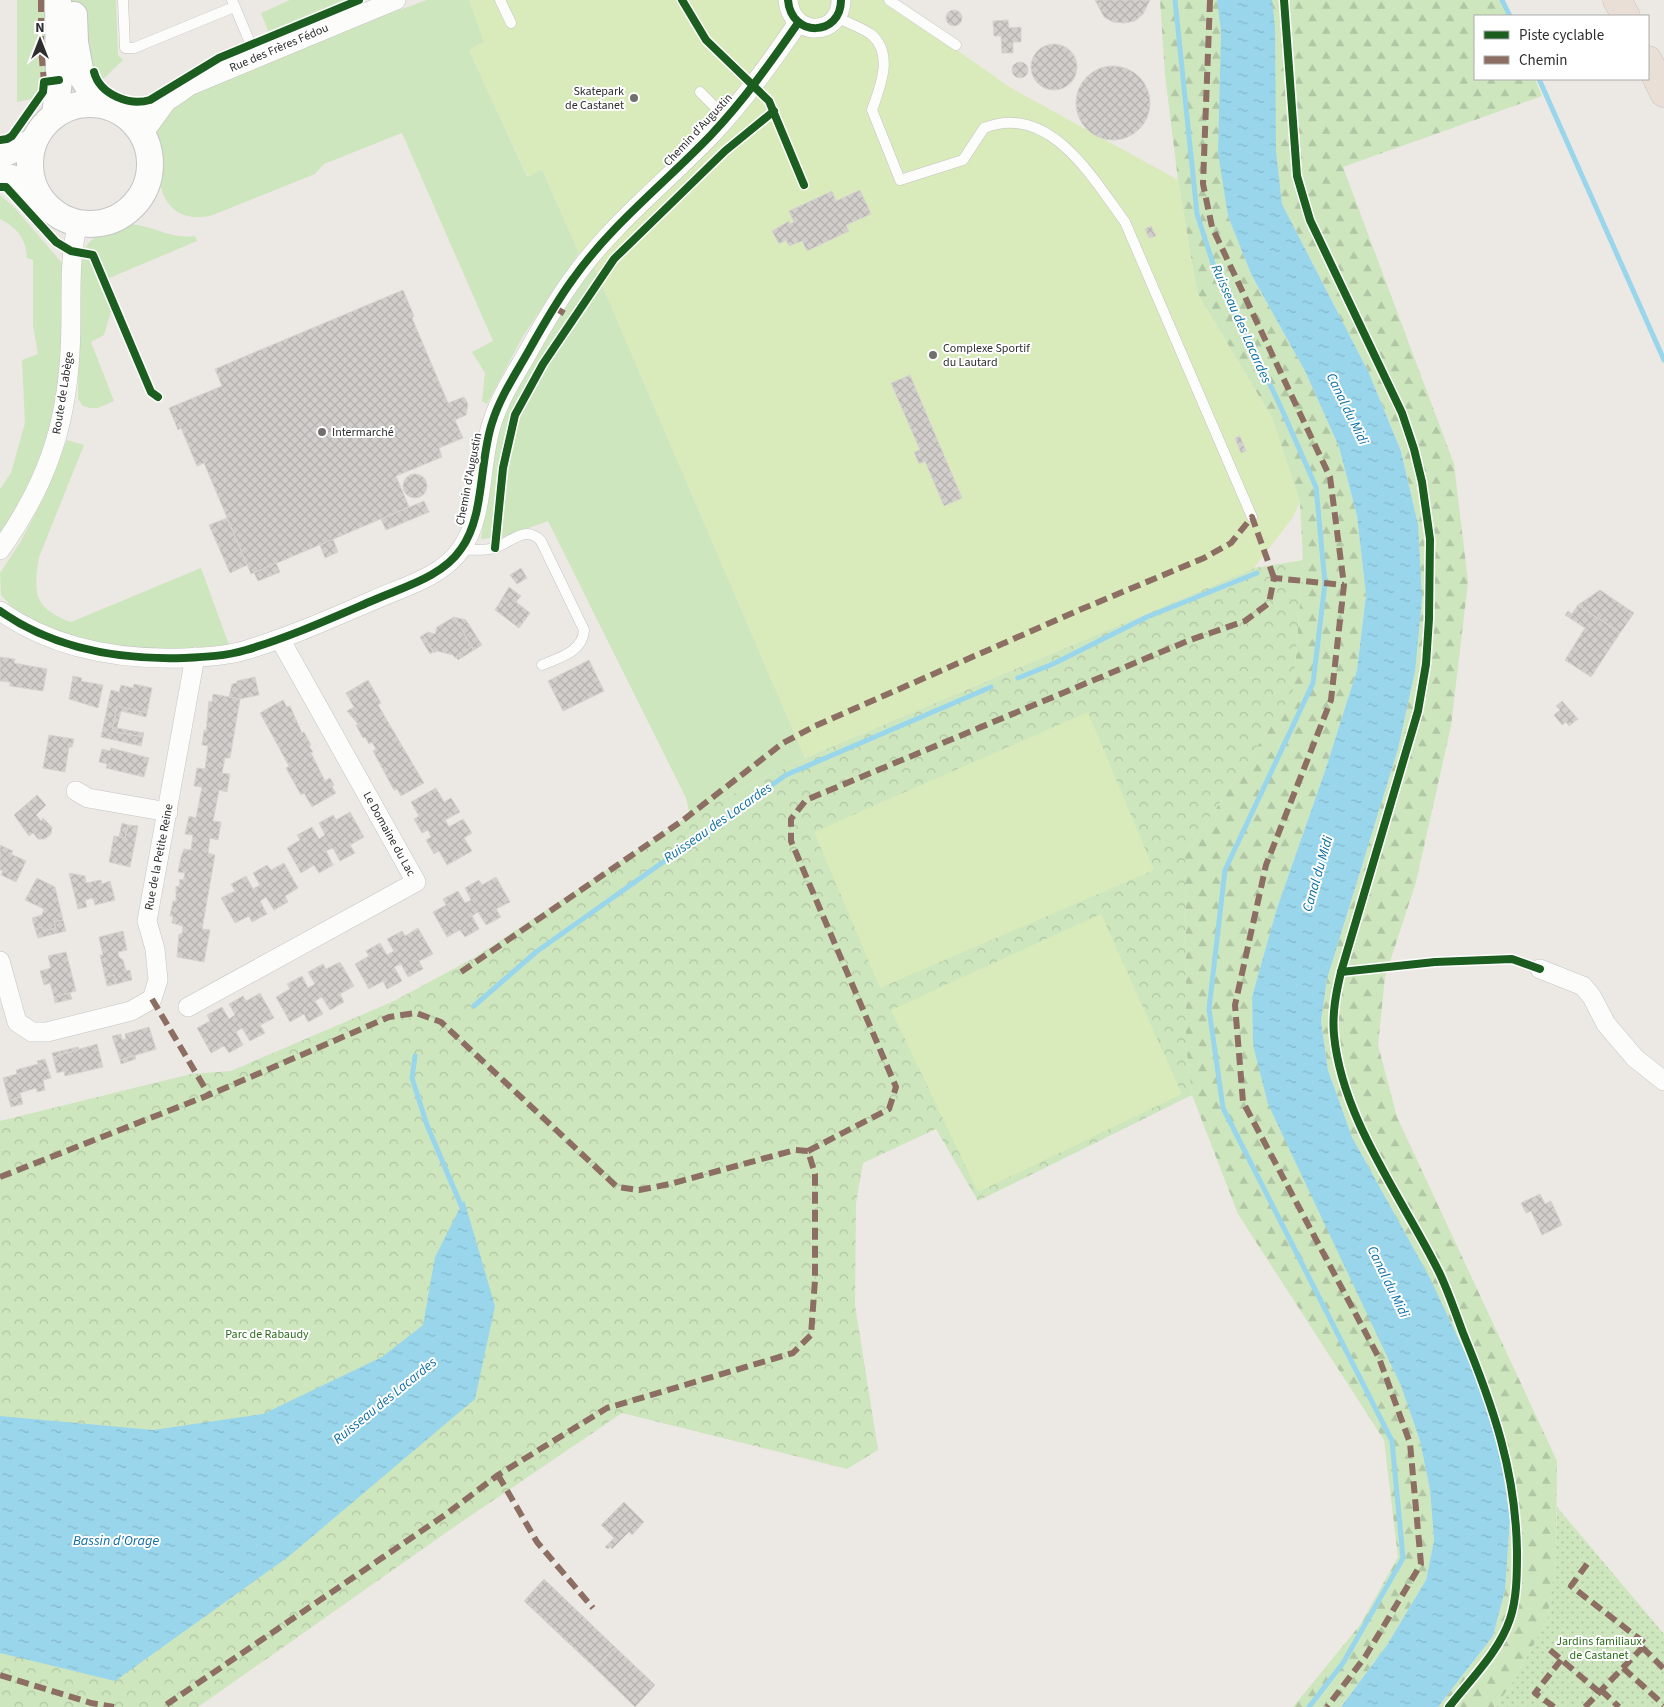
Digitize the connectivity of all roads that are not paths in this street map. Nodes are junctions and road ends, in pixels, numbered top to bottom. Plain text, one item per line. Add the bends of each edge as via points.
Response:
1 (58, 0) edge
2 (74, 0) edge
3 (123, 0) edge
4 (396, 0) edge
5 (500, 0) edge
6 (788, 0) edge
7 (889, 0) edge
8 (1617, 0) edge
9 (233, 3) edge
10 (839, 9) edge
11 (1625, 15) edge
12 (798, 22) junction
13 (511, 23) dead end
14 (956, 44) dead end
15 (256, 57) junction
16 (1649, 62) edge
17 (700, 92) dead end
18 (1664, 93) edge
19 (99, 104) junction
20 (55, 115) junction
21 (726, 118) junction
22 (135, 125) junction
23 (34, 142) junction
24 (0, 155) edge
25 (0, 175) edge
26 (36, 192) junction
27 (78, 223) junction
28 (1252, 517) dead end
29 (462, 549) junction
30 (0, 550) edge
31 (0, 611) edge
32 (280, 639) junction
33 (195, 657) junction
34 (542, 666) dead end
35 (76, 791) dead end
36 (168, 812) junction
37 (0, 961) edge
38 (1540, 969) dead end
39 (188, 1007) dead end
40 (1664, 1082) edge

1 - 20 street via 59,80
2 - 19 street via 75,42 81,75
3 - 9 lane via 125,48 134,48
4 - 15 street, Rue des Frères Fédou
5 - 13 lane
6 - 12 street via 790,13
7 - 14 lane
8 - 11 highway
9 - 15 lane
10 - 12 street via 829,24 818,28 807,28
10 - 28 lane via 872,36 882,52 884,76 872,110 900,180 963,160 984,128 1007,122 1036,126 1065,146 1097,183 1125,222
12 - 21 street, Chemin d'Augustin
15 - 22 street, Rue des Frères Fédou via 189,86
16 - 18 highway
17 - 21 lane
19 - 20 street via 72,106
19 - 22 street via 116,110
20 - 23 street via 40,130
21 - 29 street, Chemin d'Augustin via 603,242 554,307 496,409 486,446 474,519
22 - 27 street via 149,153 150,172 144,191 116,218 98,224
23 - 24 street
23 - 26 street via 30,176
25 - 26 street via 22,182
26 - 27 street via 61,217
27 - 30 street, Route de Labège via 71,251 70,352 62,418 38,490
29 - 32 street, Chemin d'Augustin via 430,575
29 - 34 lane via 495,548 526,533 541,541 584,630 584,639 577,648
31 - 33 street, Chemin d'Augustin via 34,631 81,648 136,657
32 - 33 street, Chemin d'Augustin via 244,651
32 - 39 street, Le Domaine du Lac via 416,882
33 - 36 street, Rue de la Petite Reine
35 - 36 street via 88,798
36 - 37 street, Rue de la Petite Reine via 147,921 155,949 158,980 152,999 131,1011 47,1032 32,1032 17,1022
38 - 40 street via 1583,986 1606,1024 1635,1058

